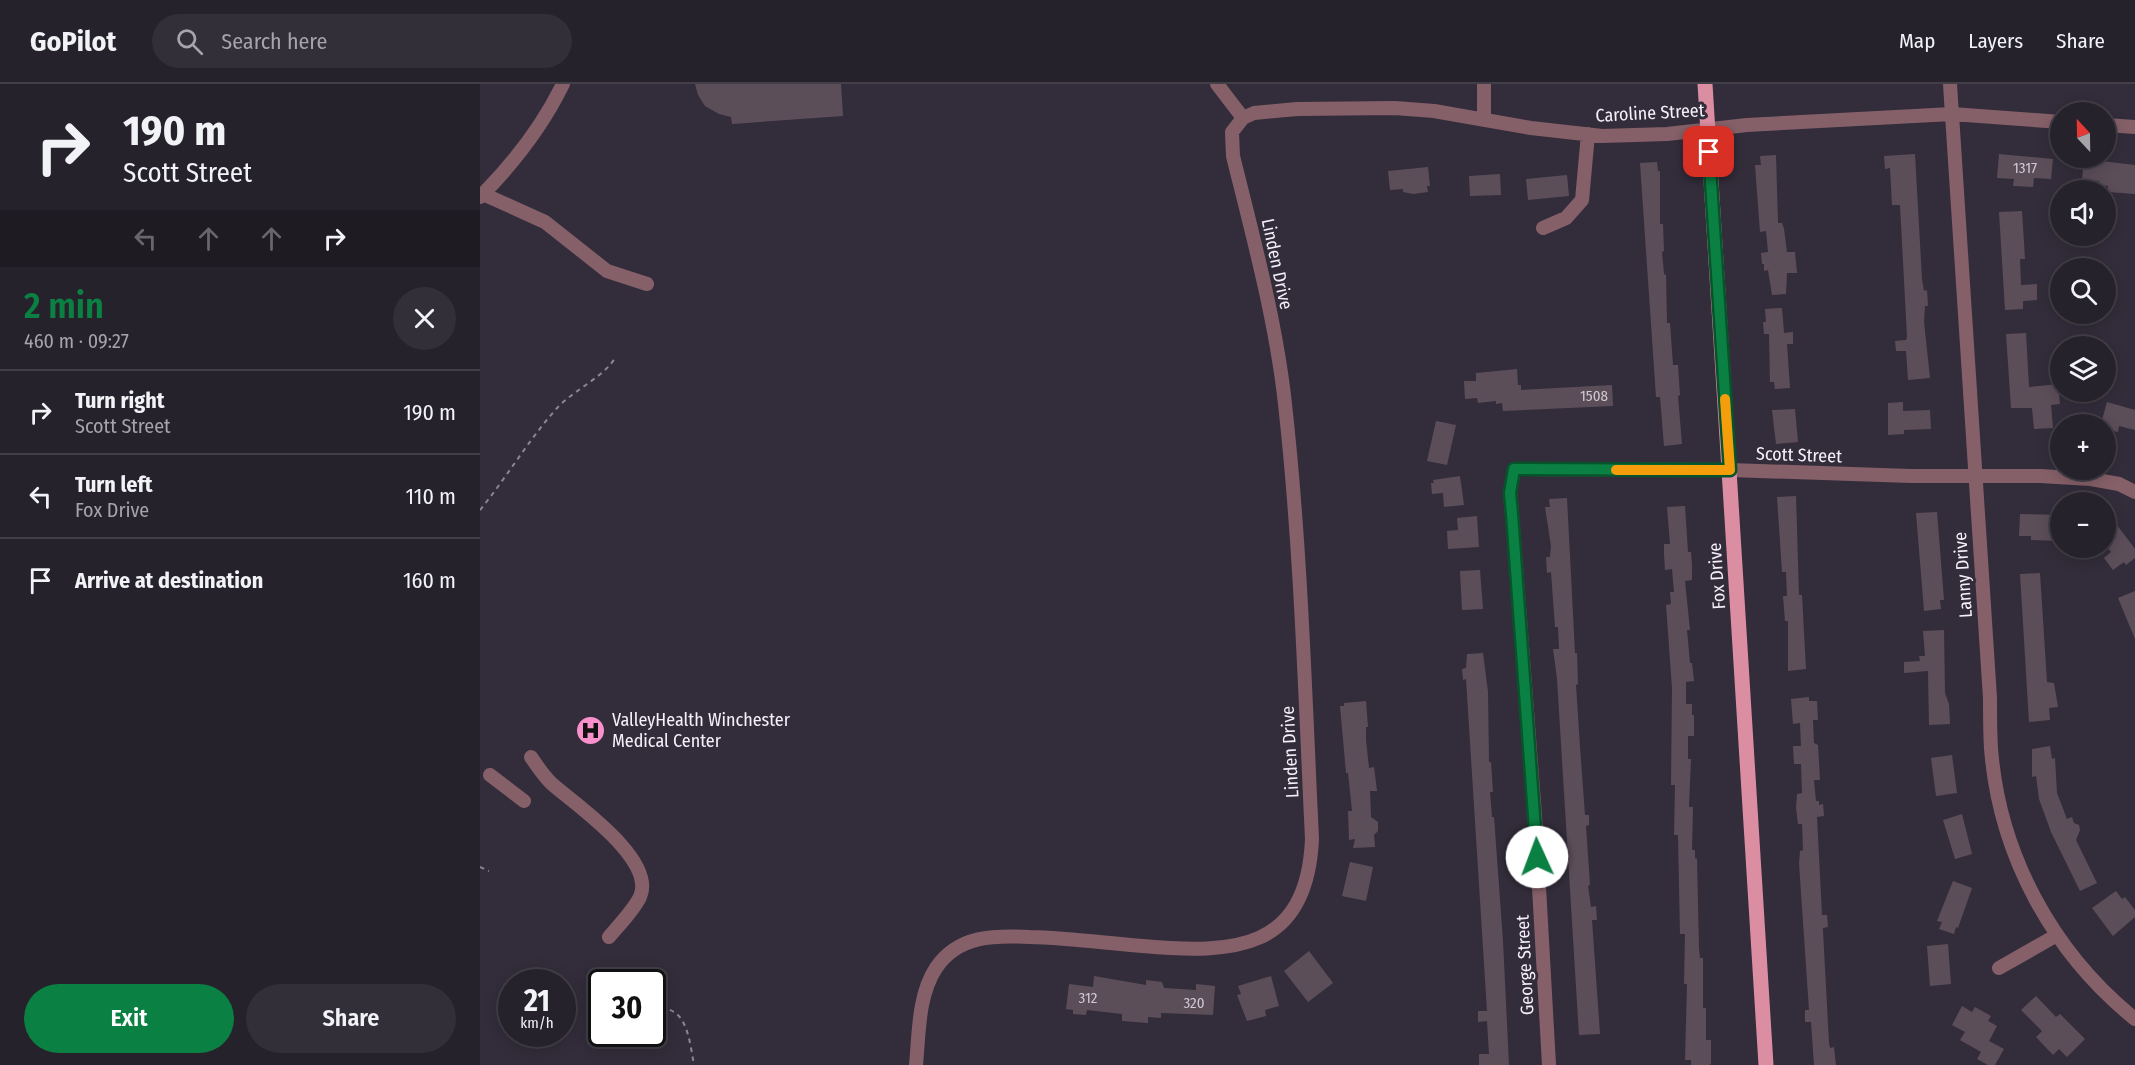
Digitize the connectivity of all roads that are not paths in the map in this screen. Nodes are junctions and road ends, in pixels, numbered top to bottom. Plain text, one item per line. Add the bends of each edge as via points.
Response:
1 (563, 84) edge
2 (1217, 84) edge
3 (1484, 84) edge
4 (1705, 84) edge
5 (1950, 84) edge
6 (1952, 114) junction
7 (1243, 118) junction
8 (1484, 119) junction
9 (2050, 121) edge
10 (2116, 126) edge
11 (2135, 128) edge
12 (1708, 129) junction
13 (1588, 134) junction
14 (482, 196) edge
15 (1543, 228) dead end
16 (647, 284) dead end
17 (1514, 469) joint
18 (1730, 470) junction
19 (1975, 477) junction
20 (2135, 492) edge
21 (531, 757) dead end
22 (490, 775) dead end
23 (524, 801) dead end
24 (2057, 935) junction
25 (609, 938) dead end
26 (1999, 968) dead end
27 (2135, 1019) edge
28 (916, 1065) edge
29 (1549, 1065) edge
30 (1766, 1065) edge

1 - 14 street via 531,140
2 - 7 street
3 - 8 street
4 - 12 main road, Fox Drive
5 - 6 street, Lanny Drive
6 - 9 street, Caroline Street
6 - 12 street, Caroline Street
6 - 19 street, Lanny Drive
7 - 8 street, Caroline Street via 1278,110 1395,108
7 - 28 street, Linden Drive via 1232,132 1231,142 1280,363 1298,562 1312,839 1300,897 1265,937 1227,948 1168,948 1000,936 970,941 944,958 931,978 923,1003
8 - 13 street, Caroline Street
10 - 11 street
12 - 13 street, Caroline Street via 1667,134
12 - 18 main road, Fox Drive
13 - 15 street via 1582,200 1566,219
14 - 16 street via 545,222 607,271
17 - 18 street, Scott Street
17 - 29 street, George Street via 1510,493
18 - 19 street, Scott Street
18 - 30 main road, Fox Drive
19 - 20 street, Scott Street via 2091,479 2119,484
19 - 24 street, Lanny Drive via 1991,750 2000,800 2020,868
21 - 25 street via 549,781 606,826 635,867 641,882 640,896
22 - 23 street
24 - 26 street
24 - 27 street, Lanny Drive via 2095,983

